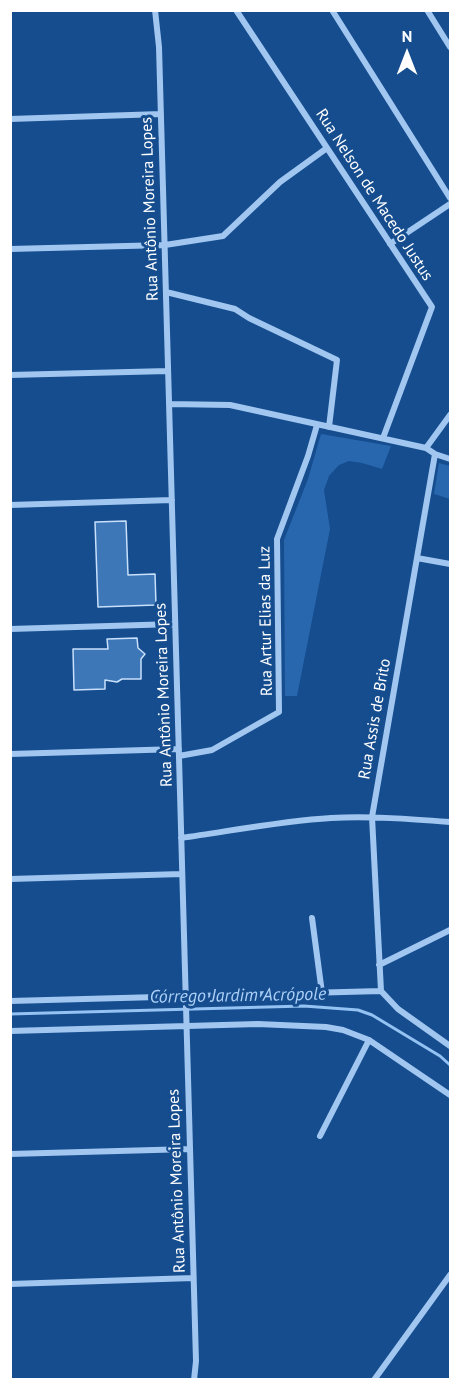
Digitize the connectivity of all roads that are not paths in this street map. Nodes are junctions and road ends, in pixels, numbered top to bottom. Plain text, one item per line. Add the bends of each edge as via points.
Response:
1 (155, 10) edge
2 (237, 10) edge
3 (332, 10) edge
4 (427, 10) edge
5 (450, 47) edge
6 (161, 114) junction
7 (10, 119) edge
8 (327, 148) junction
9 (450, 198) edge
10 (450, 204) edge
11 (390, 244) junction
12 (165, 245) junction
13 (10, 249) edge
14 (166, 292) junction
15 (168, 371) junction
16 (10, 375) edge
17 (169, 404) junction
18 (450, 415) edge
19 (317, 425) junction
20 (329, 427) junction
21 (383, 438) junction
22 (426, 448) junction
23 (435, 454) junction
24 (450, 459) edge
25 (172, 500) junction
26 (10, 505) edge
27 (417, 558) junction
28 (450, 564) edge
29 (175, 624) junction
30 (10, 629) edge
31 (179, 752) junction
32 (10, 754) edge
33 (372, 817) junction
34 (450, 822) edge
35 (181, 838) junction
36 (182, 874) junction
37 (10, 879) edge
38 (312, 918) dead end
39 (450, 930) edge
40 (379, 965) junction
41 (381, 991) junction
42 (322, 993) junction
43 (186, 996) junction
44 (10, 1001) edge
45 (186, 1027) junction
46 (10, 1031) edge
47 (369, 1040) junction
48 (450, 1046) edge
49 (450, 1095) edge
50 (320, 1136) dead end
51 (190, 1149) junction
52 (10, 1154) edge
53 (450, 1275) edge
54 (193, 1278) junction
55 (10, 1284) edge
56 (194, 1380) edge
57 (374, 1380) edge

1 - 6 street, Rua Antônio Moreira Lopes
2 - 8 street, Rua Nelson de Macedo Justus
3 - 9 street
4 - 5 street
6 - 7 street
6 - 12 street, Rua Antônio Moreira Lopes
8 - 11 street, Rua Nelson de Macedo Justus
8 - 12 street via 280,182 223,236
10 - 11 street
11 - 21 street, Rua Nelson de Macedo Justus via 432,307
12 - 13 street
12 - 14 street, Rua Antônio Moreira Lopes
14 - 15 street, Rua Antônio Moreira Lopes
14 - 20 street via 235,309 338,360
15 - 16 street
15 - 17 street, Rua Antônio Moreira Lopes
17 - 19 street via 230,405
17 - 25 street, Rua Antônio Moreira Lopes
18 - 22 street
19 - 20 street
19 - 31 street, Rua Artur Elias da Luz via 278,539 279,712 212,750
20 - 21 street
21 - 22 street
22 - 23 street
23 - 24 street
23 - 27 street, Rua Assis de Brito
25 - 26 street
25 - 29 street, Rua Antônio Moreira Lopes
27 - 28 street
27 - 33 street, Rua Assis de Brito
29 - 30 street
29 - 31 street, Rua Antônio Moreira Lopes
31 - 32 street
31 - 35 street, Rua Antônio Moreira Lopes
33 - 34 street
33 - 35 street via 294,822
33 - 40 street, Rua Assis de Brito
35 - 36 street, Rua Antônio Moreira Lopes
36 - 37 street
36 - 43 street, Rua Antônio Moreira Lopes
38 - 42 street
39 - 40 street
40 - 41 street, Rua Assis de Brito
41 - 42 street
41 - 48 street via 398,1009
42 - 43 street
43 - 44 street
43 - 45 street, Rua Antônio Moreira Lopes
45 - 46 street
45 - 47 street via 305,1024 343,1030
45 - 51 street, Rua Antônio Moreira Lopes
47 - 49 street
47 - 50 street
51 - 52 street
51 - 54 street, Rua Antônio Moreira Lopes
53 - 57 street
54 - 55 street
54 - 56 street, Rua Antônio Moreira Lopes

